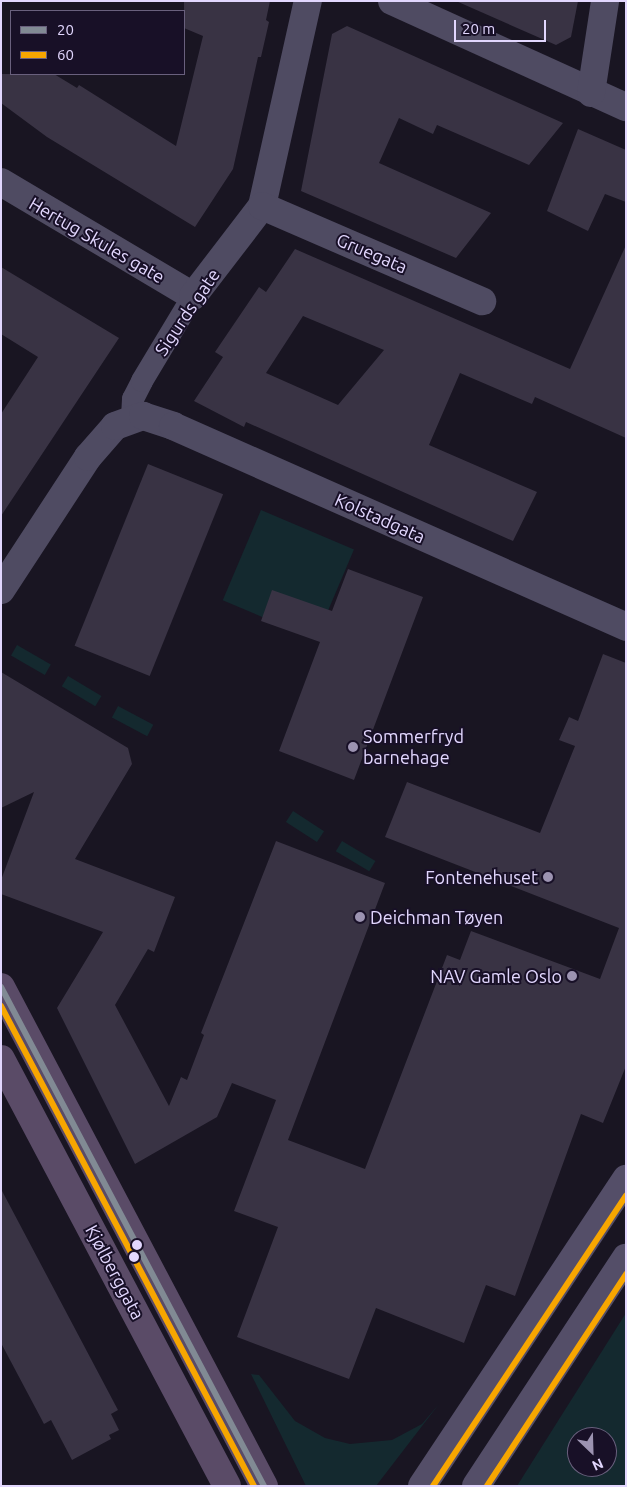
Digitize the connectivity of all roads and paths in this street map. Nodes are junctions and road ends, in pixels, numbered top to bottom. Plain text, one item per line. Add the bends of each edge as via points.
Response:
1 (308, 1) edge
2 (392, 1) edge
3 (605, 1) edge
4 (591, 92) junction
5 (626, 107) edge
6 (1, 182) edge
7 (262, 206) junction
8 (193, 296) junction
9 (482, 301) dead end
10 (132, 418) junction
11 (1, 590) edge
12 (626, 627) edge
13 (1, 987) edge
14 (1, 1059) edge
15 (626, 1179) edge
16 (626, 1258) edge
17 (227, 1486) edge
18 (264, 1486) edge
19 (422, 1486) edge
20 (476, 1486) edge

1 - 7 street, Sigurds gate
2 - 4 street
3 - 4 street
4 - 5 street
6 - 8 street, Hertug Skules gate
7 - 8 street, Sigurds gate
7 - 9 street, Gruegata
8 - 10 street, Sigurds gate via 133,399
10 - 11 street via 108,432 88,457
10 - 12 street, Kolstadgata via 143,416 173,426
13 - 18 main road, Kjølberggata
14 - 17 main road, Kjølberggata
15 - 19 main road
16 - 20 main road

